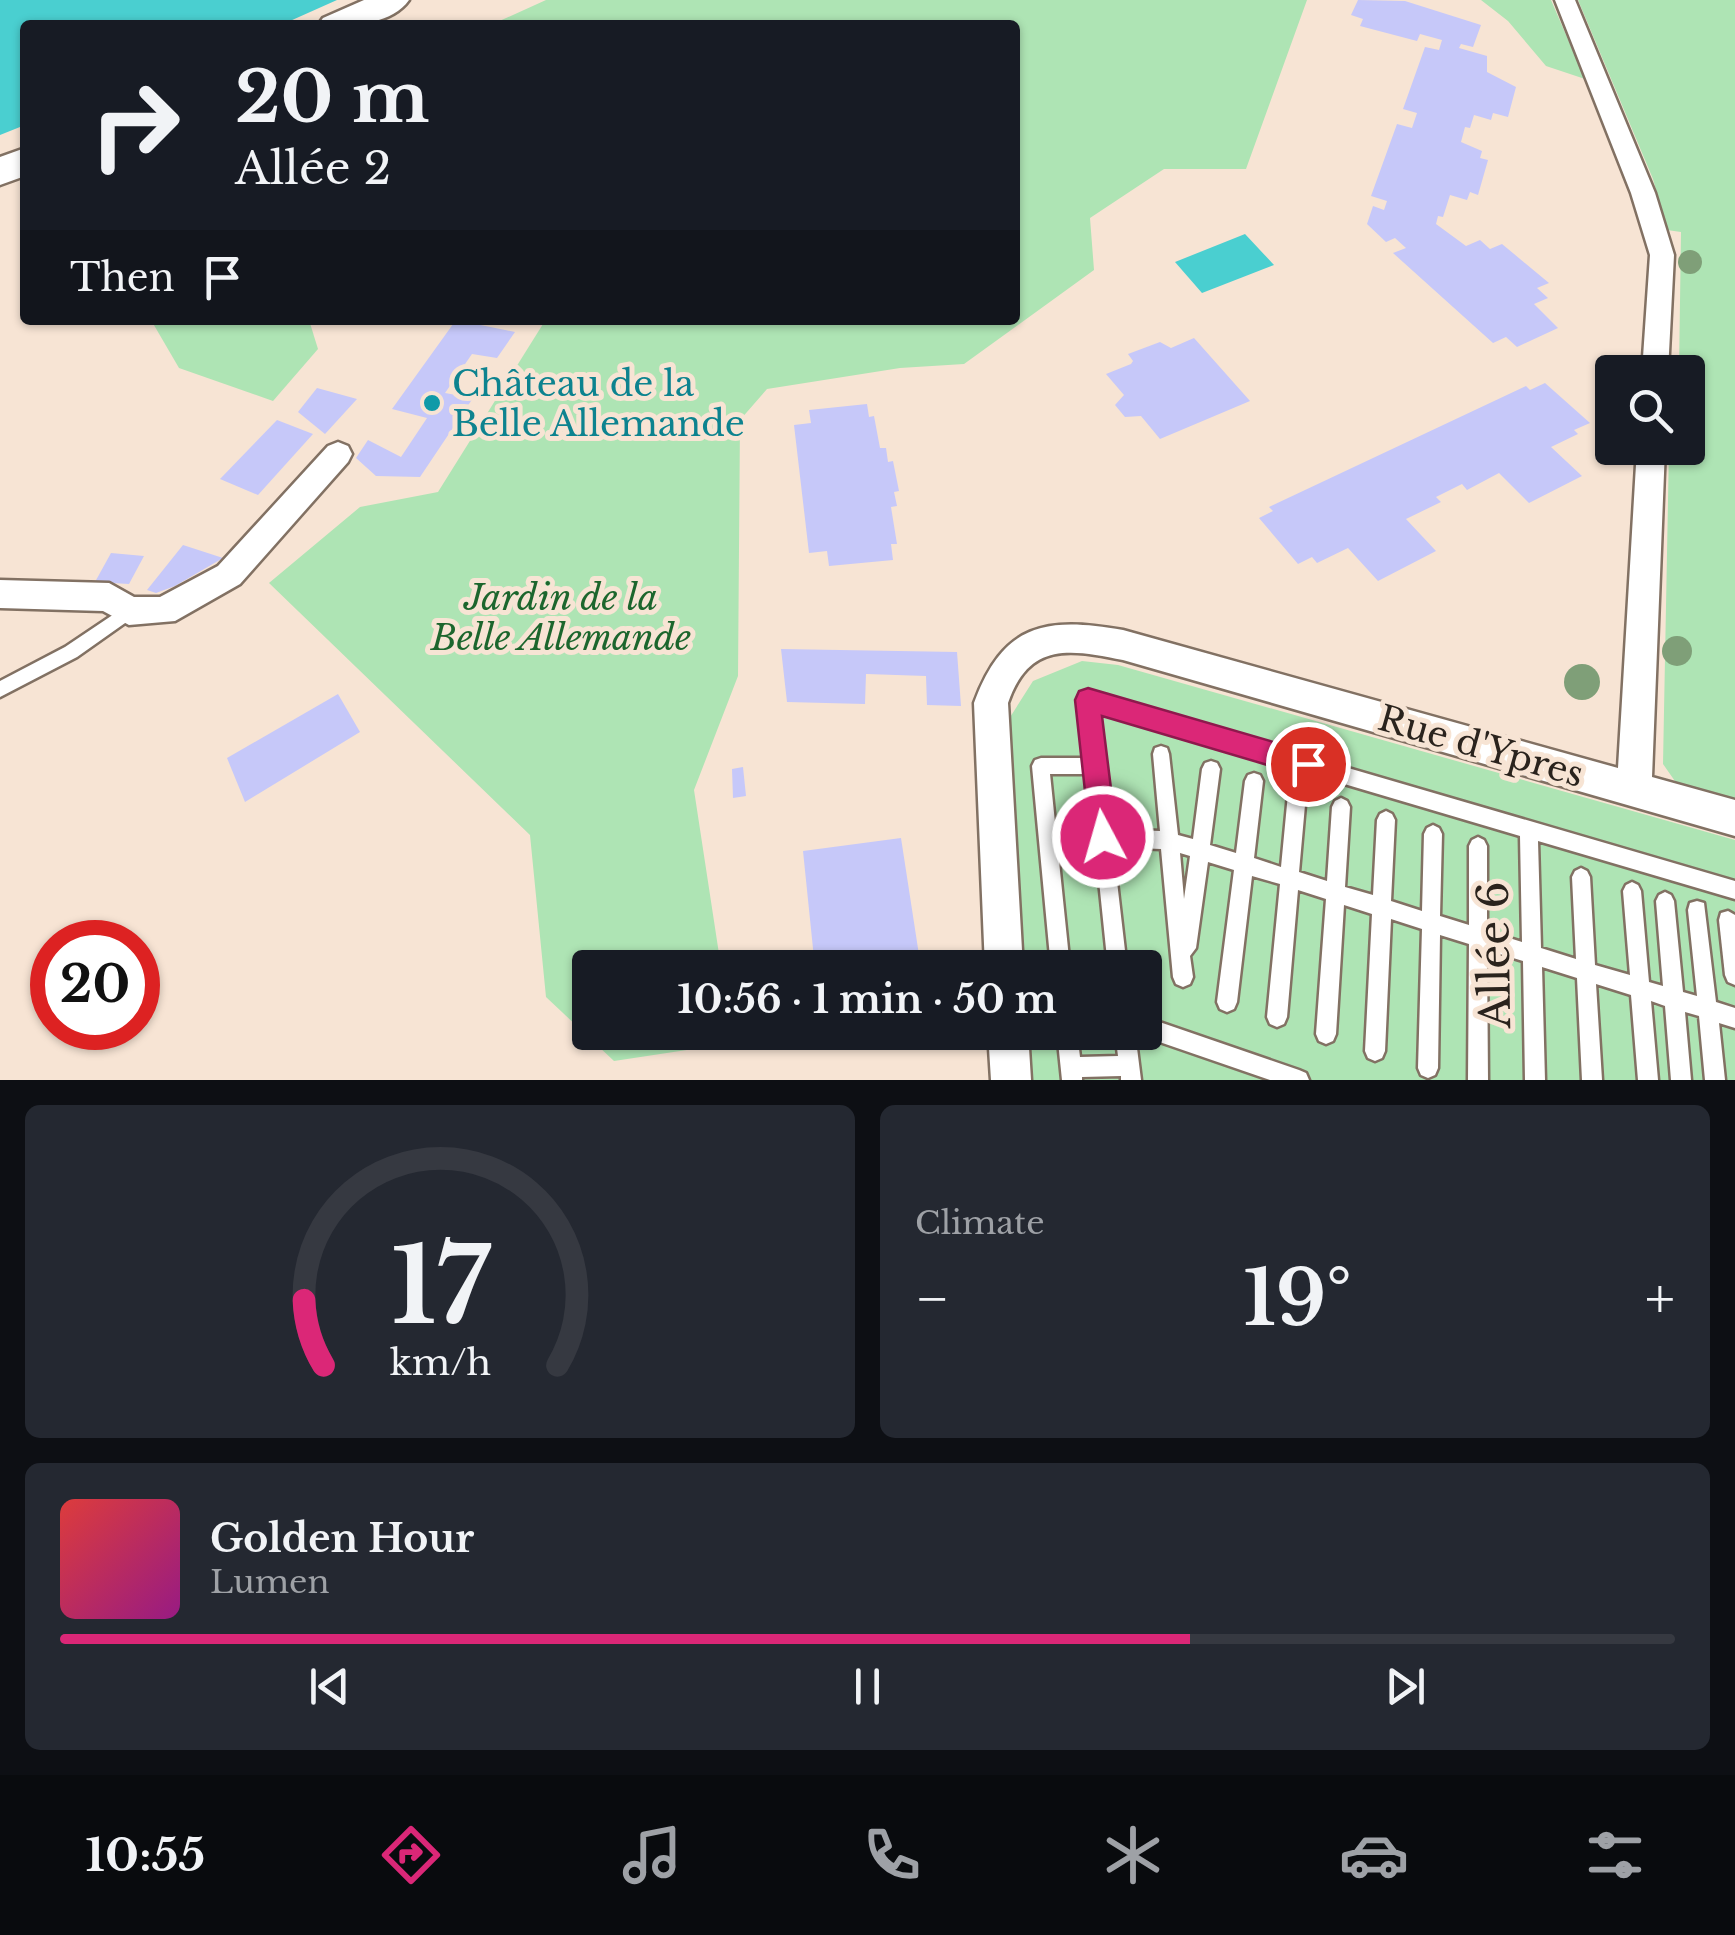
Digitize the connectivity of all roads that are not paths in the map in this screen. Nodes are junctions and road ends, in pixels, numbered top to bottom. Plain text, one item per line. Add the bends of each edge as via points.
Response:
1 (392, 0) edge
2 (1566, 0) edge
3 (346, 20) edge
4 (1657, 355) edge
5 (338, 454) dead end
6 (1651, 465) edge
7 (0, 594) edge
8 (130, 610) junction
9 (0, 676) edge
10 (20, 682) junction
11 (0, 689) edge
12 (1161, 754) dead end
13 (1096, 766) junction
14 (1210, 769) dead end
15 (1254, 781) dead end
16 (1634, 788) junction
17 (1297, 794) dead end
18 (1341, 807) dead end
19 (1735, 818) edge
20 (1386, 820) dead end
21 (1528, 829) junction
22 (1432, 834) dead end
23 (1103, 837) junction
24 (1170, 841) junction
25 (1478, 846) dead end
26 (1200, 851) junction
27 (1244, 865) junction
28 (1580, 877) dead end
29 (1289, 879) junction
30 (1735, 890) edge
31 (1632, 892) dead end
32 (1335, 894) junction
33 (1665, 901) dead end
34 (1382, 908) junction
35 (1697, 910) dead end
36 (1728, 920) dead end
37 (1431, 924) junction
38 (1478, 939) junction
39 (1003, 950) edge
40 (1059, 950) edge
41 (1116, 950) edge
42 (1532, 956) junction
43 (1586, 972) junction
44 (1735, 974) edge
45 (1640, 989) junction
46 (1674, 1000) junction
47 (1227, 1002) dead end
48 (1708, 1010) junction
49 (1276, 1018) dead end
50 (1735, 1018) edge
51 (1162, 1034) edge
52 (1326, 1034) dead end
53 (1009, 1050) edge
54 (1375, 1051) dead end
55 (1428, 1068) dead end
56 (1130, 1073) edge
57 (1071, 1074) edge
58 (1011, 1080) edge
59 (1299, 1080) edge
60 (1478, 1080) edge
61 (1535, 1080) edge
62 (1592, 1080) edge
63 (1648, 1080) edge
64 (1682, 1080) edge
65 (1715, 1080) edge

1 - 3 main road
2 - 4 street via 1662,255
5 - 8 street via 229,575 164,611
6 - 16 street
7 - 8 street via 109,598
8 - 10 lane
9 - 10 lane
10 - 11 lane
12 - 24 lane
13 - 21 lane via 1088,700
13 - 23 lane
13 - 40 lane via 1041,766
14 - 26 lane
15 - 27 lane
16 - 19 street, Rue d'Ypres
16 - 39 street, Rue d'Ypres via 1123,645 1057,636 1021,650 990,703
17 - 29 lane
18 - 32 lane
20 - 34 lane
21 - 30 lane
21 - 42 lane, Allée 6
22 - 37 lane
23 - 24 lane
23 - 41 lane
24 - 26 lane
24 - 26 lane via 1183,976
25 - 38 lane
26 - 27 lane
27 - 29 lane
27 - 47 lane
28 - 43 lane
29 - 32 lane
29 - 49 lane
31 - 45 lane
32 - 34 lane
32 - 52 lane
33 - 46 lane
34 - 37 lane
34 - 54 lane
35 - 48 lane
36 - 44 lane
37 - 38 lane
37 - 55 lane
38 - 42 lane
38 - 60 lane
42 - 43 lane
42 - 61 lane, Allée 6
43 - 45 lane
43 - 62 lane
45 - 46 lane
45 - 63 lane
46 - 48 lane
46 - 64 lane
48 - 50 lane
48 - 65 lane
51 - 59 lane
53 - 58 street
56 - 57 lane

